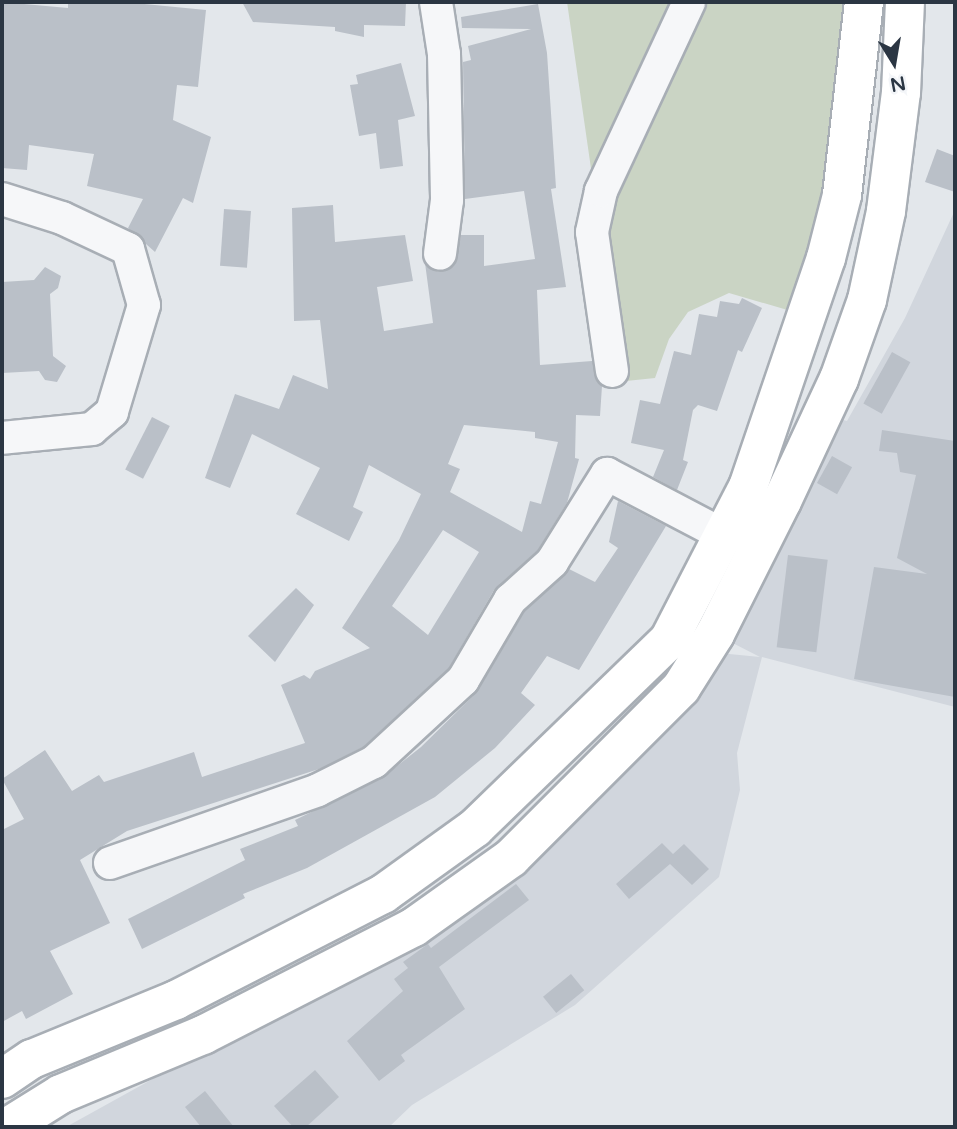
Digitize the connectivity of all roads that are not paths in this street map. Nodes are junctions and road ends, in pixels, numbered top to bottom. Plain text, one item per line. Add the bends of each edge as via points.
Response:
1 (436, 2) edge
2 (690, 2) edge
3 (864, 2) edge
4 (905, 2) edge
5 (2, 199) edge
6 (440, 254) dead end
7 (612, 371) dead end
8 (2, 438) edge
9 (723, 536) junction
10 (110, 863) dead end
11 (2, 1079) edge
12 (8, 1127) edge

1 - 6 street via 444,54 447,187
2 - 7 street via 601,191 592,232
3 - 9 main road via 842,195 826,258 748,487
4 - 12 main road via 901,93 888,198 867,300 839,379 782,500 715,634 681,688 511,858 414,927 203,1035 61,1094
5 - 8 street via 62,218 128,249 144,305 112,412 92,429
9 - 10 street via 607,474 552,562 510,600 463,680 374,762 318,790
9 - 11 main road via 669,640 475,828 383,894 176,1000 32,1059

